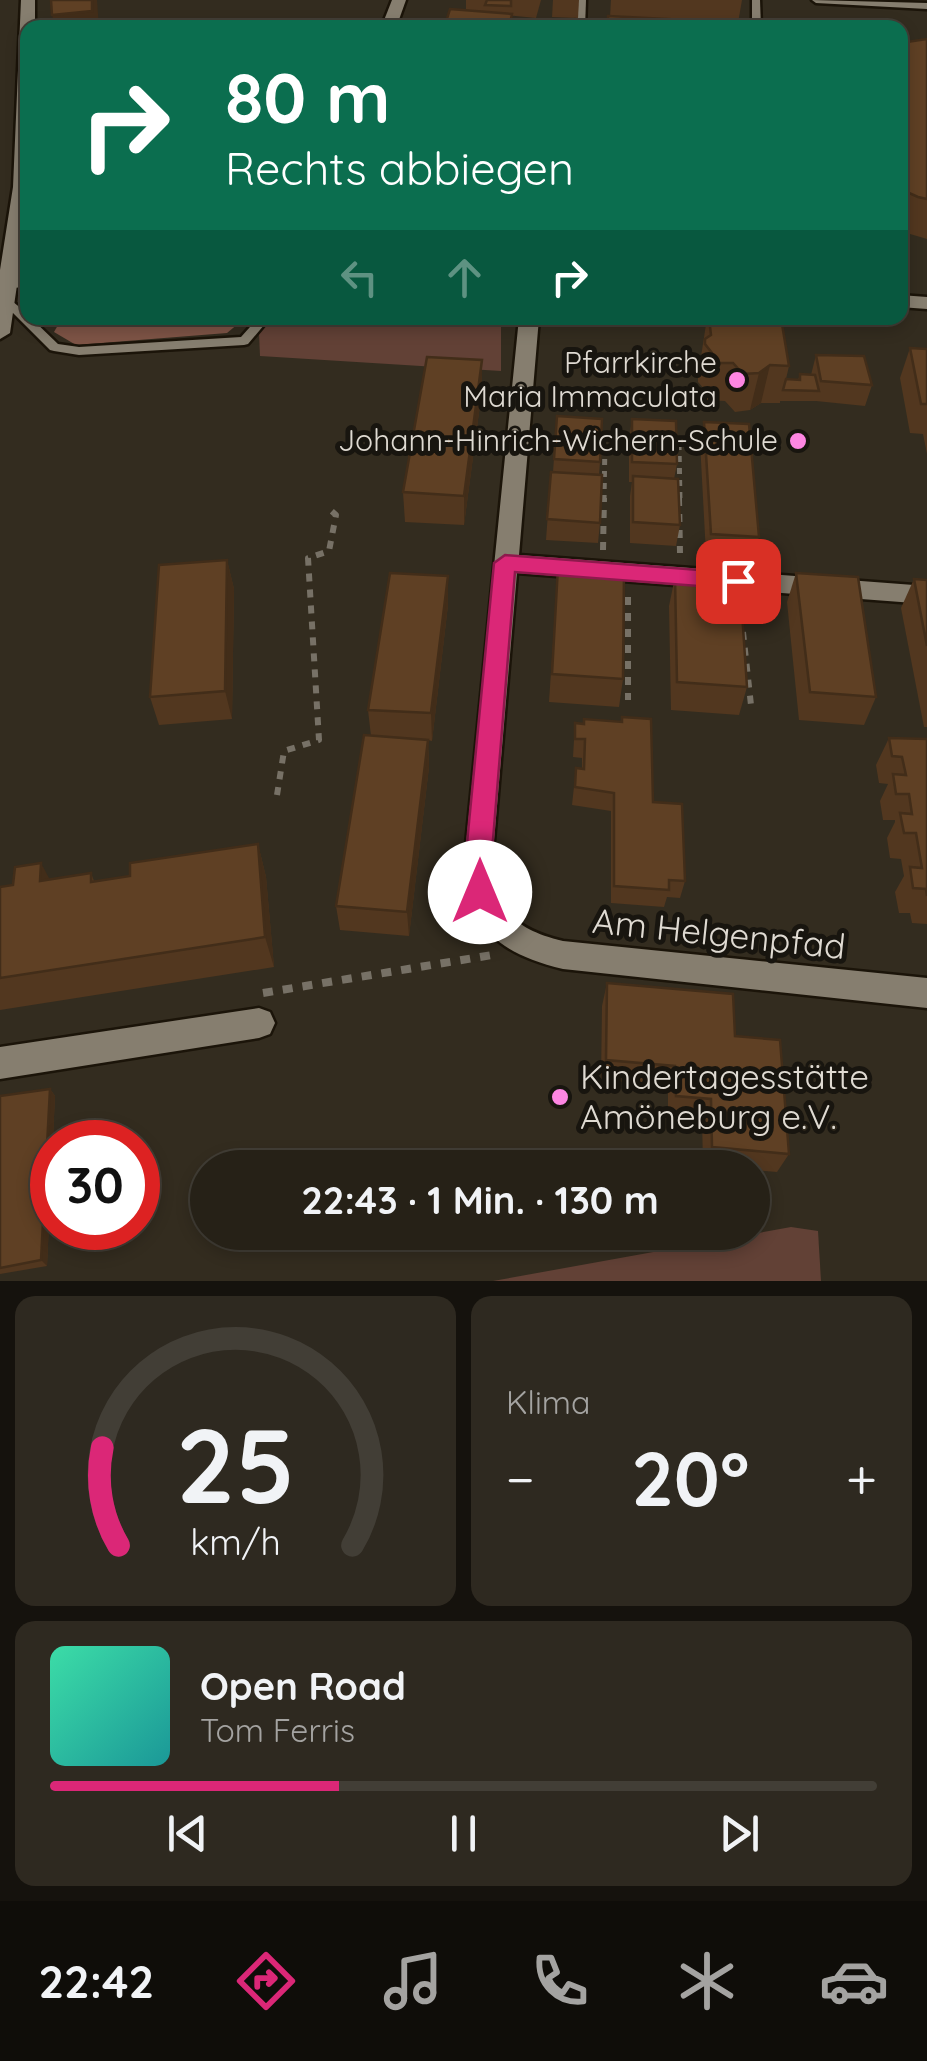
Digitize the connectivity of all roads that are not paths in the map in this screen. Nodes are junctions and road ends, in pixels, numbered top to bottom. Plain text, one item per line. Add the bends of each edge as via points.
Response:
1 (816, 0) edge
2 (829, 0) edge
3 (927, 6) edge
4 (20, 229) edge
5 (11, 286) edge
6 (38, 325) edge
7 (258, 325) edge
8 (528, 325) edge
9 (0, 333) edge
10 (505, 563) junction
11 (927, 596) edge
12 (927, 993) edge
13 (258, 1008) road end
14 (0, 1063) edge

1 - 2 lane
2 - 3 lane
4 - 5 street
5 - 9 street
6 - 7 lane via 54,348 79,351 244,340
8 - 10 street
10 - 11 street
10 - 12 street, Am Helgenpfad via 478,864 480,892 506,934 563,955
13 - 14 street

